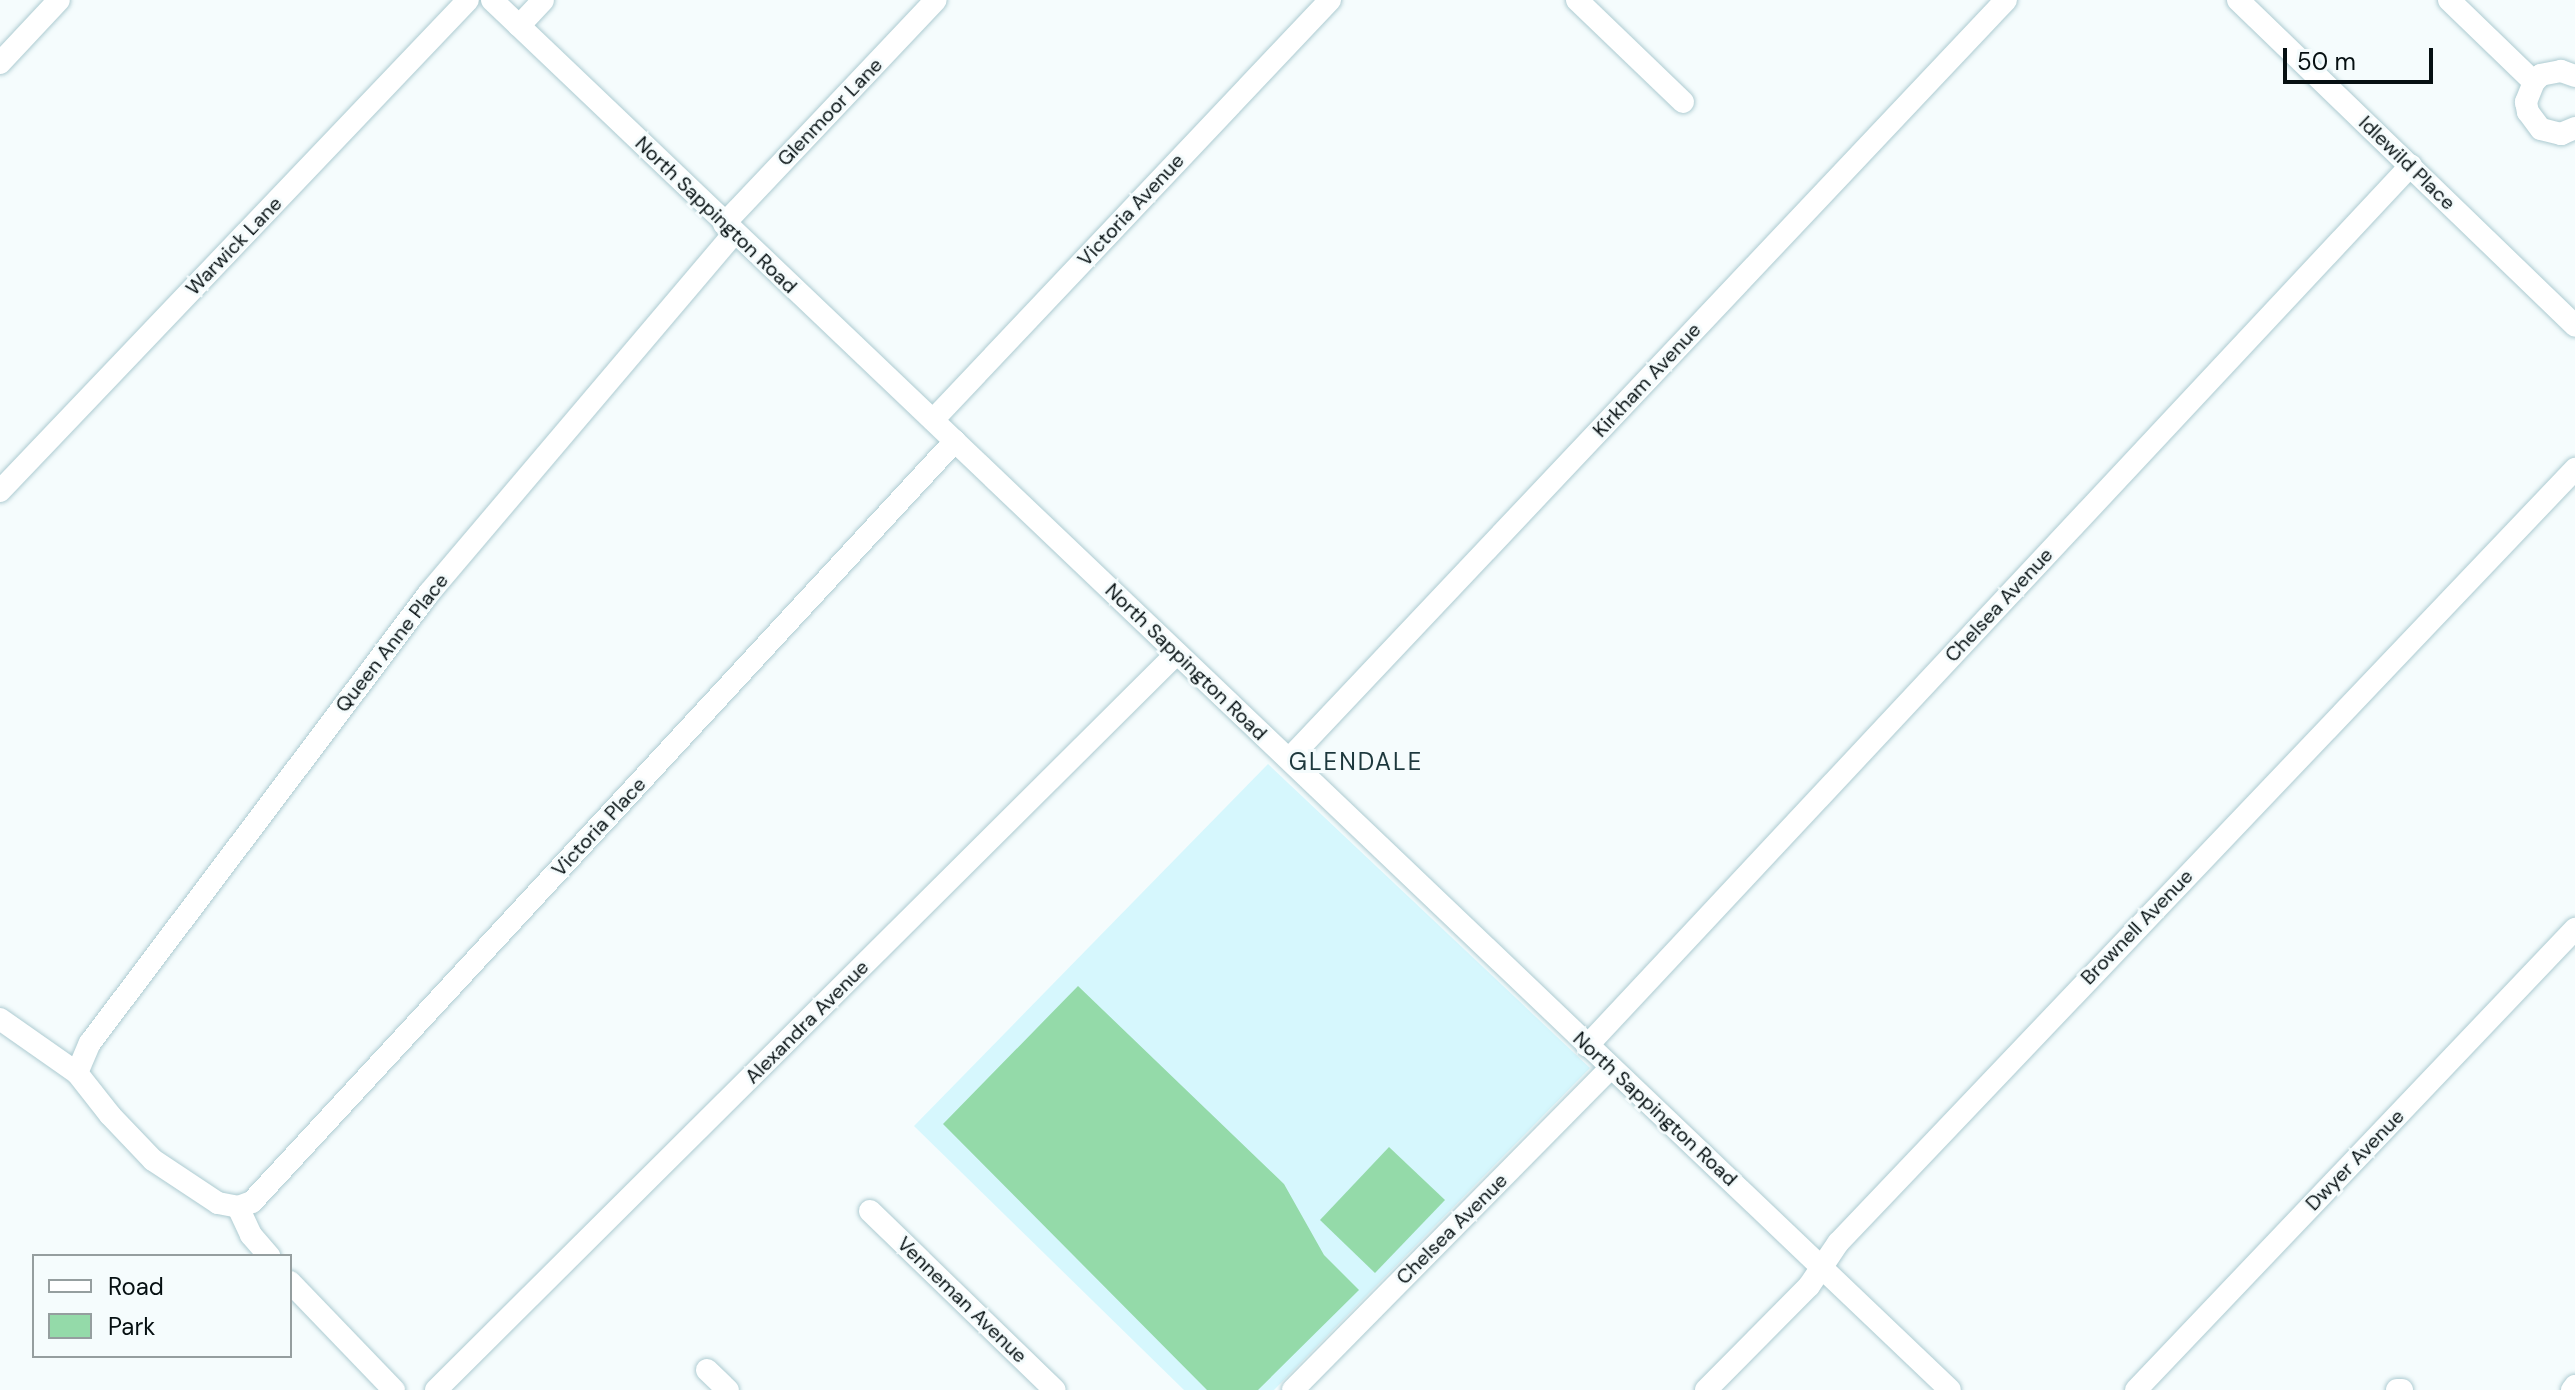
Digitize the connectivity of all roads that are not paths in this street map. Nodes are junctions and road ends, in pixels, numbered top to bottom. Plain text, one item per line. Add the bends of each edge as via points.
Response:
1 (59, 0) edge
2 (468, 0) edge
3 (492, 0) edge
4 (543, 0) edge
5 (936, 0) edge
6 (1330, 0) edge
7 (1577, 0) edge
8 (2006, 0) edge
9 (2238, 0) edge
10 (2449, 0) edge
11 (519, 26) junction
12 (0, 63) edge
13 (2575, 76) edge
14 (2534, 82) junction
15 (1683, 102) dead end
16 (2575, 128) edge
17 (2411, 165) junction
18 (729, 229) junction
19 (2575, 326) edge
20 (933, 420) junction
21 (955, 441) junction
22 (2575, 469) edge
23 (0, 491) edge
24 (1177, 653) junction
25 (1289, 759) junction
26 (2575, 929) edge
27 (0, 1019) edge
28 (1587, 1046) junction
29 (1611, 1068) junction
30 (77, 1073) junction
31 (238, 1207) junction
32 (870, 1211) dead end
33 (267, 1254) edge
34 (1822, 1268) junction
35 (292, 1284) edge
36 (707, 1370) dead end
37 (1938, 1386) edge
38 (394, 1390) edge
39 (436, 1390) edge
40 (728, 1390) edge
41 (1055, 1390) edge
42 (1293, 1390) edge
43 (1706, 1390) edge
44 (2136, 1390) edge

1 - 12 street
2 - 23 street, Warwick Lane
3 - 11 street, North Sappington Road
4 - 11 street
5 - 18 street, Glenmoor Lane
6 - 20 street, Victoria Avenue
7 - 15 street
8 - 25 street, Kirkham Avenue
9 - 17 street, Idlewild Place
10 - 14 street
11 - 18 street, North Sappington Road
13 - 14 street via 2551,71
14 - 16 street via 2526,102 2533,122 2551,133
17 - 19 street, Idlewild Place
17 - 28 street, Chelsea Avenue
18 - 20 street, North Sappington Road
18 - 30 street, Queen Anne Place via 429,593 90,1043
20 - 21 street, North Sappington Road
21 - 24 street, North Sappington Road
21 - 31 street, Victoria Place via 252,1202
22 - 34 street, Brownell Avenue via 1859,1220
24 - 25 street, North Sappington Road
24 - 39 street, Alexandra Avenue
25 - 28 street, North Sappington Road
26 - 44 street, Dwyer Avenue
27 - 30 street
28 - 29 street, North Sappington Road
29 - 34 street, North Sappington Road
29 - 42 street, Chelsea Avenue
30 - 31 street via 153,1160 218,1203
31 - 33 street
32 - 41 street, Venneman Avenue
34 - 37 street, North Sappington Road
34 - 43 street, Brownell Avenue
35 - 38 street
36 - 40 street

